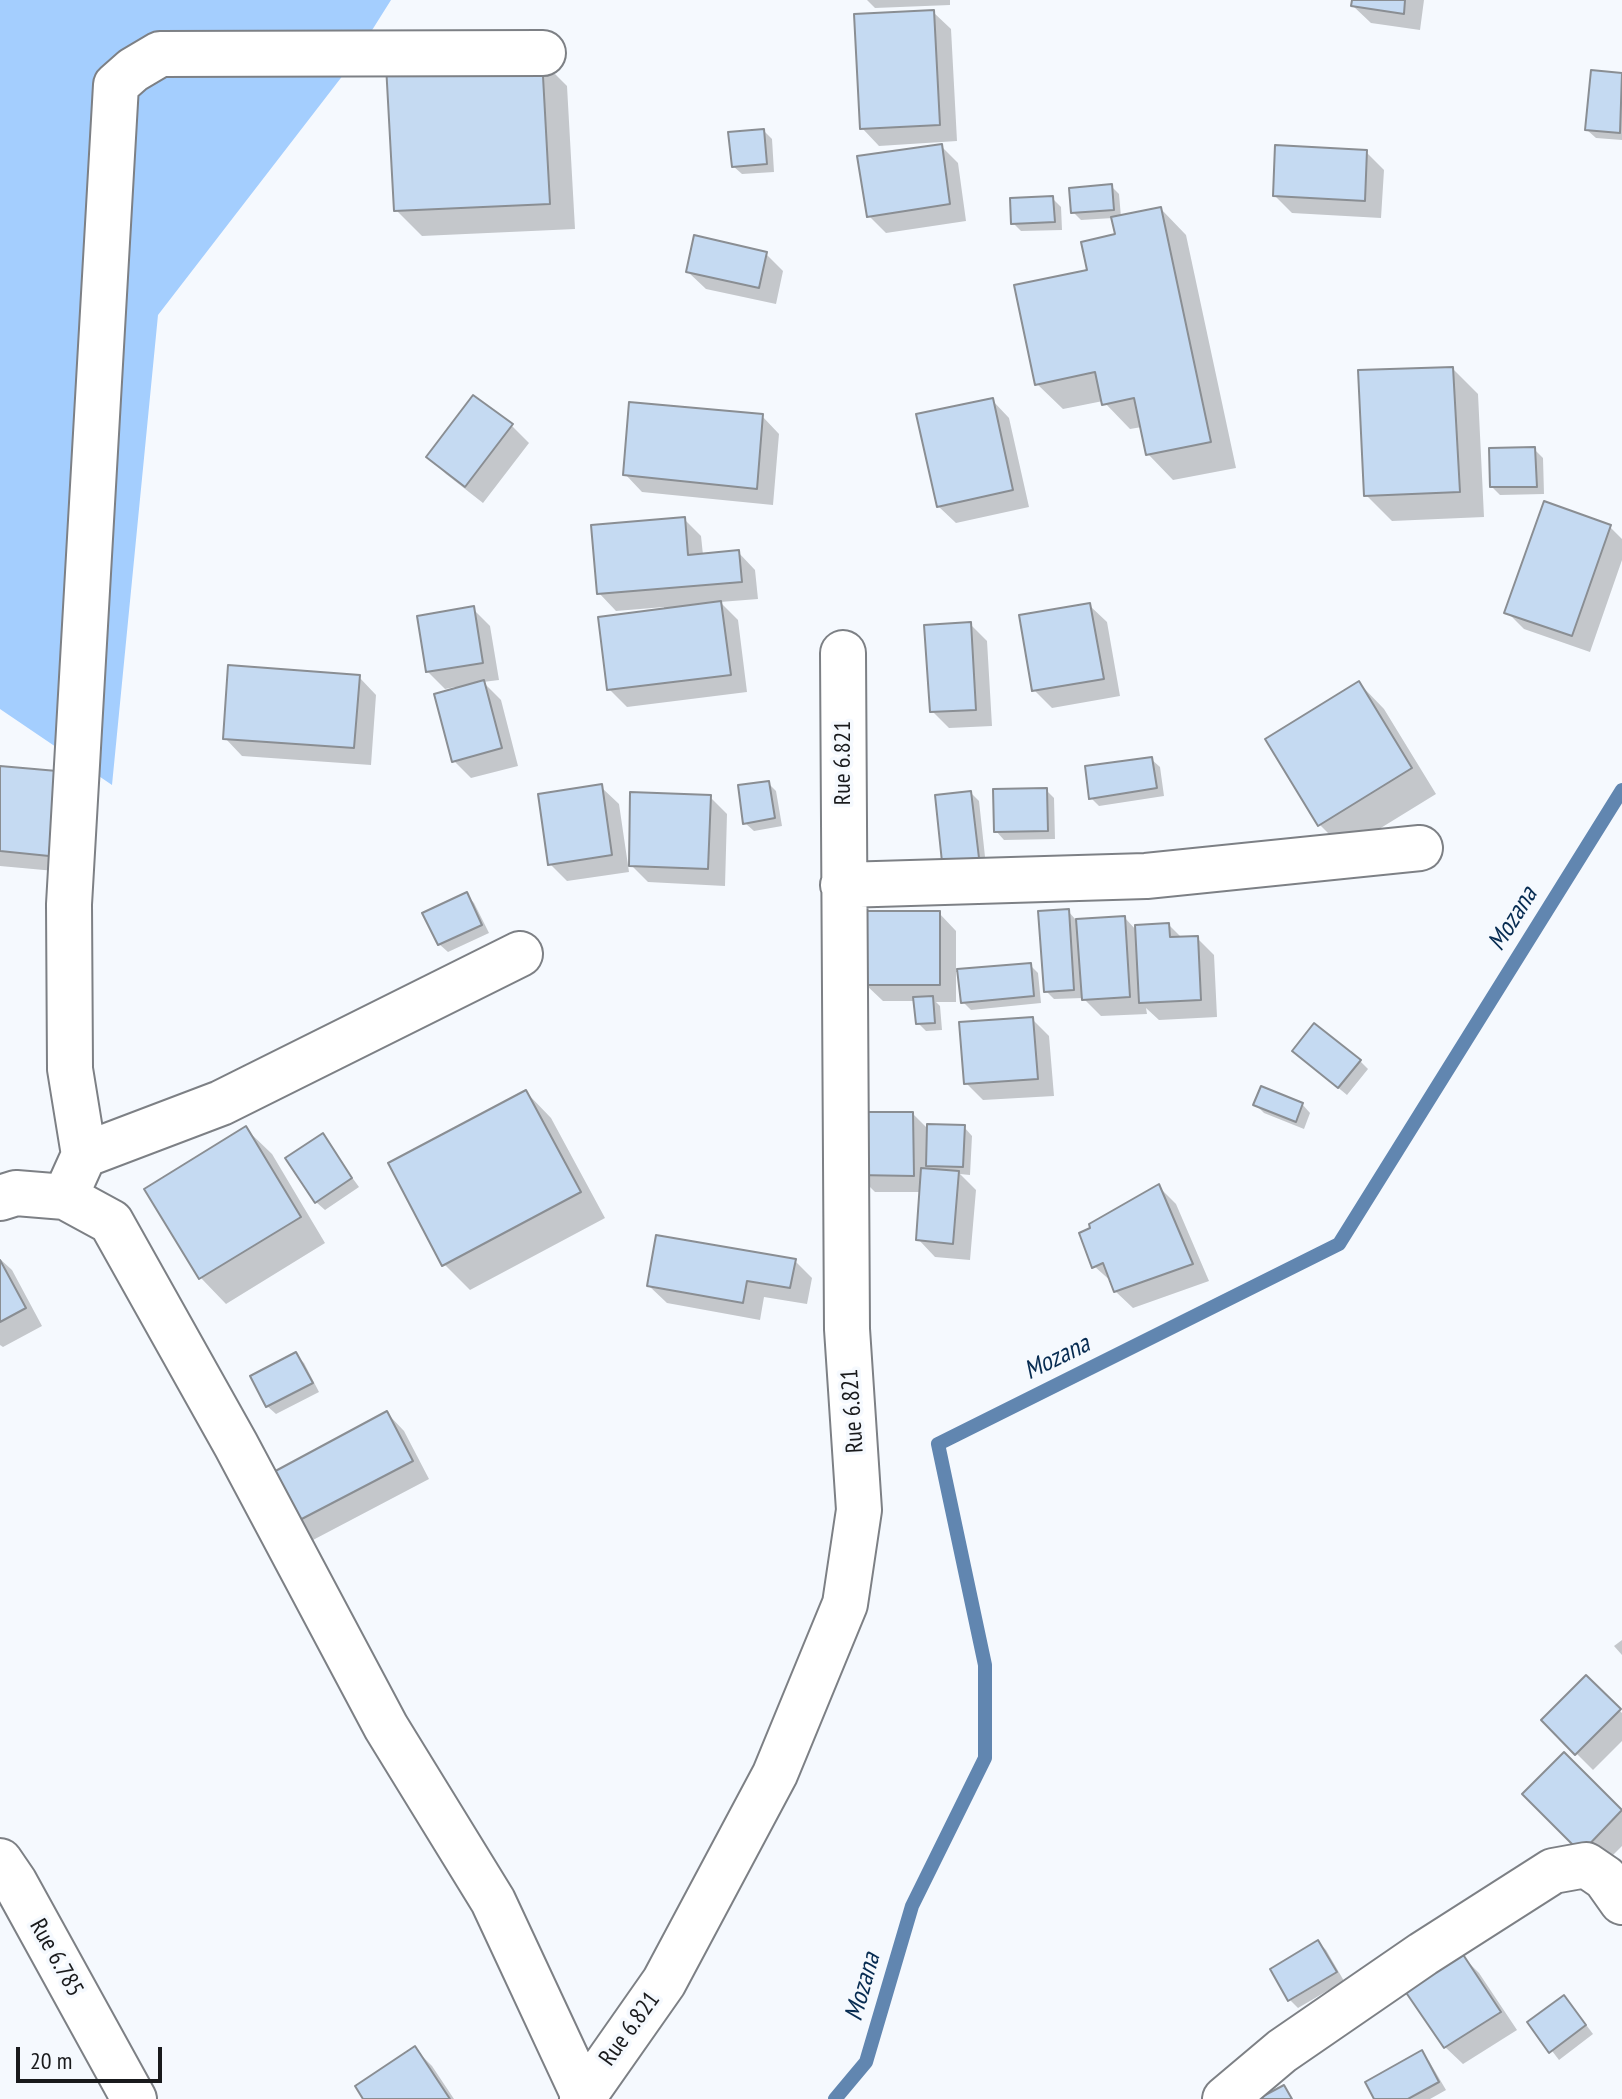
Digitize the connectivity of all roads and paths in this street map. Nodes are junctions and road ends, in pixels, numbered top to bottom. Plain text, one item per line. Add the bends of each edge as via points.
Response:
1 (543, 53) dead end
2 (843, 653) dead end
3 (1420, 848) dead end
4 (843, 885) junction
5 (520, 954) dead end
6 (84, 1155) junction
7 (65, 1197) junction
8 (0, 1198) edge
9 (0, 1861) edge
10 (1622, 1902) edge
11 (583, 2097) edge
12 (134, 2099) edge
13 (1225, 2099) edge

1 - 6 street via 160,54 116,85 69,904 70,1069
2 - 4 street, Rue 6.821
3 - 4 street via 1146,876
4 - 11 street, Rue 6.821 via 847,1329 859,1510 845,1604 775,1774 738,1844 664,1982
5 - 6 street via 221,1103
6 - 7 street
7 - 8 street via 16,1193
7 - 11 street via 111,1222 386,1727 493,1901
9 - 12 street, Rue 6.785
10 - 13 street via 1605,1878 1586,1865 1553,1871 1282,2051

